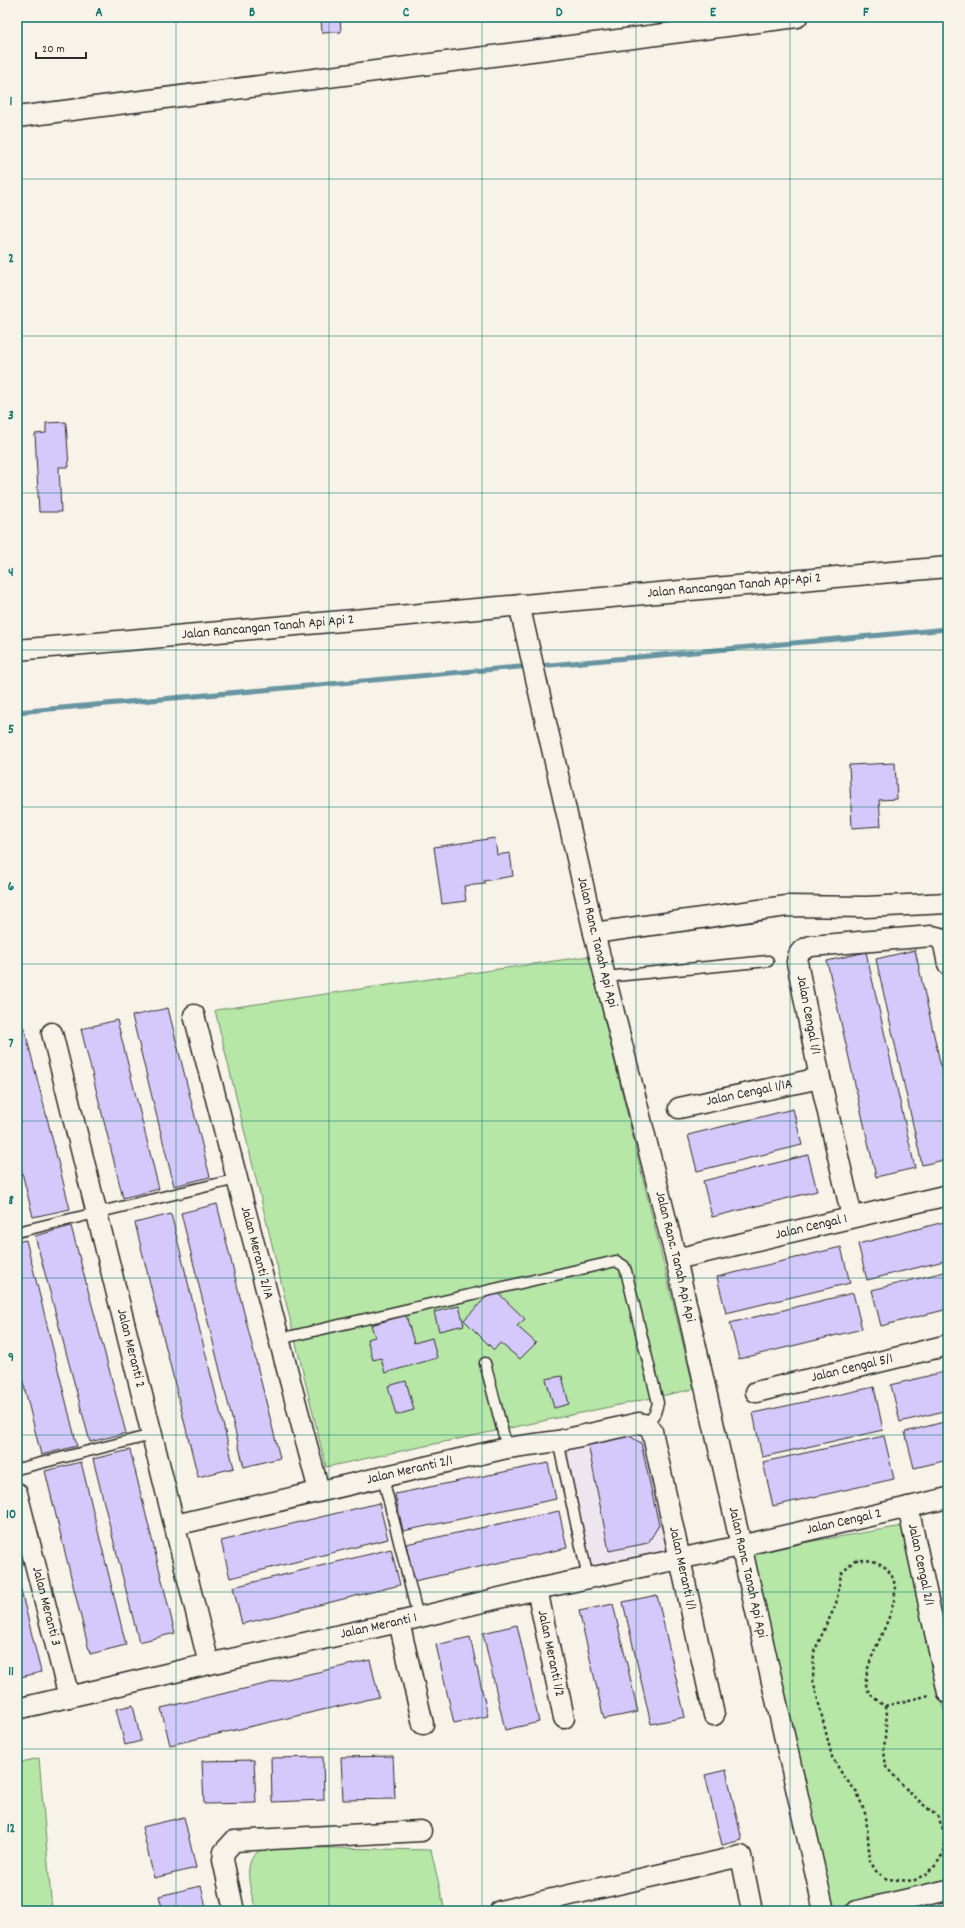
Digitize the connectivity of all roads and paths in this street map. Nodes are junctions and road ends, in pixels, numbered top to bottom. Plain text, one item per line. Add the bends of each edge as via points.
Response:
1 (797, 17) edge
2 (17, 117) edge
3 (948, 567) edge
4 (519, 604) junction
5 (17, 650) edge
6 (948, 903) edge
7 (594, 933) junction
8 (768, 961) dead end
9 (948, 964) edge
10 (605, 977) junction
11 (194, 1015) dead end
12 (52, 1033) dead end
13 (820, 1078) junction
14 (679, 1108) dead end
15 (237, 1179) junction
16 (948, 1195) edge
17 (96, 1213) junction
18 (852, 1218) junction
19 (17, 1232) edge
20 (676, 1259) junction
21 (279, 1339) junction
22 (948, 1345) edge
23 (485, 1363) dead end
24 (756, 1392) dead end
25 (647, 1425) junction
26 (152, 1435) junction
27 (558, 1440) junction
28 (507, 1448) junction
29 (17, 1469) edge
30 (383, 1478) junction
31 (319, 1492) junction
32 (17, 1493) edge
33 (948, 1498) edge
34 (908, 1507) junction
35 (175, 1525) junction
36 (740, 1546) junction
37 (681, 1558) junction
38 (588, 1578) junction
39 (537, 1589) junction
40 (409, 1620) junction
41 (209, 1664) junction
42 (948, 1692) edge
43 (69, 1697) junction
44 (885, 1706) junction
45 (17, 1709) edge
46 (714, 1715) dead end
47 (564, 1718) dead end
48 (423, 1724) dead end
49 (421, 1831) dead end
50 (948, 1890) edge
51 (234, 1911) edge
52 (500, 1911) edge
53 (752, 1911) edge
54 (824, 1911) edge
55 (857, 1911) edge

1 - 2 street
3 - 4 street, Jalan Rancangan Tanah Api-Api 2
4 - 5 street, Jalan Rancangan Tanah Api Api 2
4 - 7 street, Jalan Ranc. Tanah Api Api
6 - 7 street via 866,907 787,906
7 - 10 street, Jalan Ranc. Tanah Api Api
8 - 10 lane
9 - 13 street, Jalan Cengal 1/1 via 940,938 924,936 811,946 800,951 797,962
10 - 20 street, Jalan Ranc. Tanah Api Api
11 - 15 street, Jalan Meranti 2/1A
12 - 17 street, Jalan Meranti 2
13 - 14 street, Jalan Cengal 1/1A
13 - 18 street, Jalan Cengal 1/1
15 - 17 lane
15 - 21 street, Jalan Meranti 2/1A
16 - 18 street, Jalan Cengal 1
17 - 19 lane
17 - 26 street, Jalan Meranti 2
18 - 20 street, Jalan Cengal 1
20 - 36 street, Jalan Ranc. Tanah Api Api
21 - 25 lane via 616,1261 624,1266 626,1271 658,1402 655,1413
21 - 31 street, Jalan Meranti 2/1A
22 - 24 street, Jalan Cengal 5/1
23 - 28 lane
25 - 27 street, Jalan Meranti 2/1 via 639,1423
25 - 37 street, Jalan Meranti 1/1 via 652,1431
26 - 29 lane
26 - 35 street, Jalan Meranti 2
27 - 28 street, Jalan Meranti 2/1
27 - 38 lane
28 - 30 street, Jalan Meranti 2/1
30 - 31 street, Jalan Meranti 2/1
30 - 40 lane
31 - 35 street, Jalan Meranti 2/1
32 - 43 street, Jalan Meranti 3
33 - 34 street, Jalan Cengal 2
34 - 36 street, Jalan Cengal 2
34 - 42 street, Jalan Cengal 2/1
35 - 41 street, Jalan Meranti 2
36 - 37 street, Jalan Meranti 1
36 - 54 street, Jalan Ranc. Tanah Api Api
37 - 38 street, Jalan Meranti 1
37 - 46 street, Jalan Meranti 1/1
38 - 39 street, Jalan Meranti 1
39 - 40 street, Jalan Meranti 1
39 - 47 street, Jalan Meranti 1/2
40 - 41 street, Jalan Meranti 1
40 - 48 street
41 - 43 street, Jalan Meranti 1
42 - 44 path
43 - 45 street, Jalan Meranti 1
44 - 44 path via 870,1695 866,1683 872,1659 891,1612 895,1594 893,1577 885,1566 870,1560 855,1560 841,1574 836,1604 814,1652 813,1680 832,1758 857,1792 866,1816 870,1861 876,1871 887,1879 913,1881 936,1865 944,1852 946,1836 938,1818 886,1767 884,1750 888,1711
49 - 51 street via 234,1842 224,1852 223,1860
50 - 55 street
52 - 53 street via 740,1856

